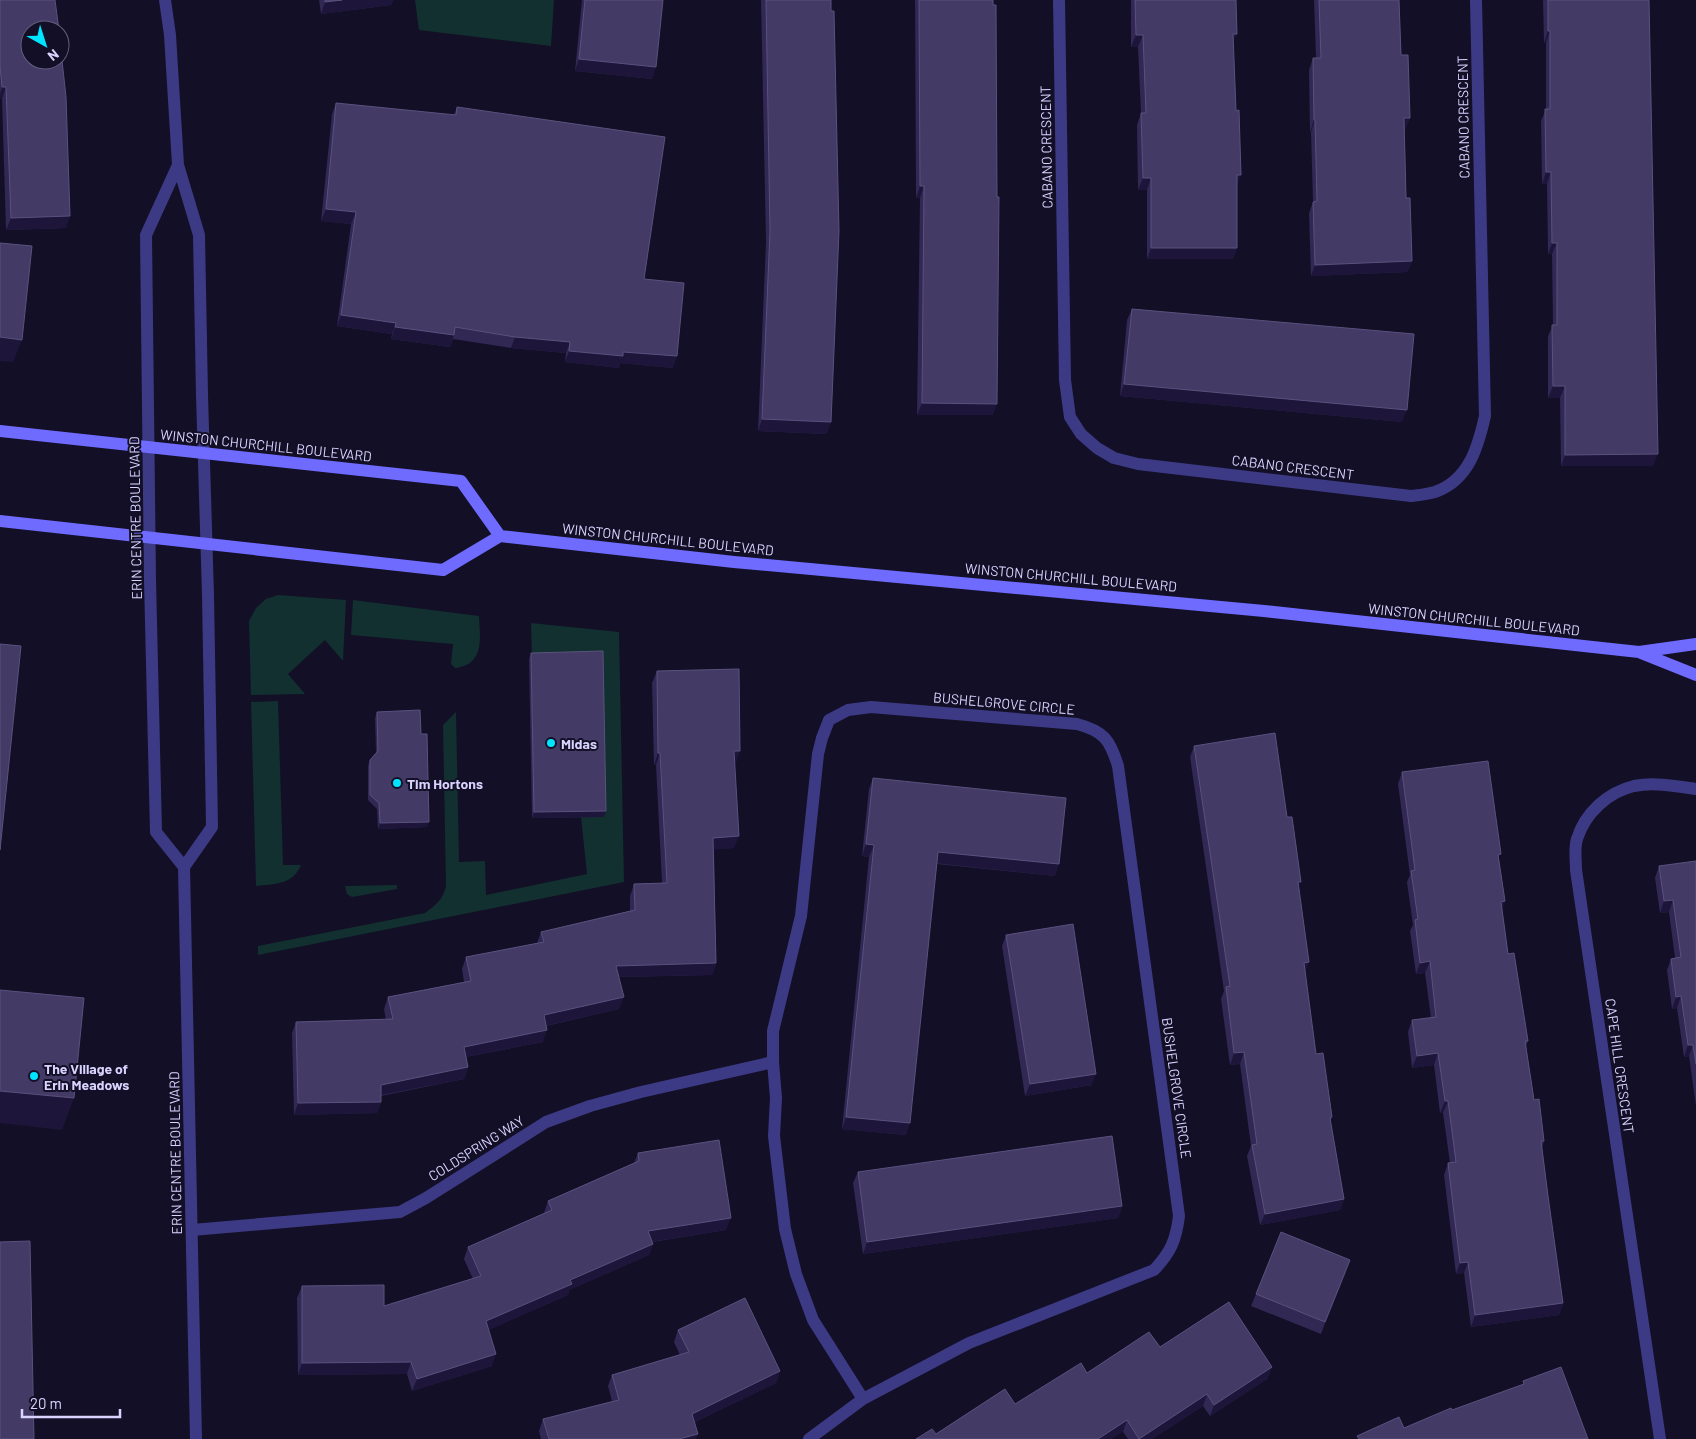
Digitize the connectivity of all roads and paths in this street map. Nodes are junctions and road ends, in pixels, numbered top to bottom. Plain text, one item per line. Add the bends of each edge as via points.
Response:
1 (165, 0) edge
2 (1059, 0) edge
3 (1476, 0) edge
4 (178, 166) junction
5 (0, 431) edge
6 (149, 447) junction
7 (204, 453) junction
8 (0, 521) edge
9 (500, 536) junction
10 (150, 538) junction
11 (207, 544) junction
12 (1696, 644) edge
13 (1639, 652) junction
14 (1696, 675) edge
15 (1696, 789) edge
16 (184, 867) junction
17 (773, 1062) junction
18 (192, 1230) junction
19 (863, 1399) junction
20 (196, 1439) edge
21 (809, 1439) edge
22 (1660, 1439) edge

1 - 4 street, ERIN CENTRE BOULEVARD
2 - 3 street, CABANO CRESCENT via 1066,380 1070,417 1081,434 1114,458 1138,464 1411,496 1435,492 1454,481 1479,445 1485,416
4 - 6 street, ERIN CENTRE BOULEVARD via 146,235
4 - 7 street, ERIN CENTRE BOULEVARD via 199,235
5 - 6 main road, WINSTON CHURCHILL BOULEVARD
6 - 7 main road, WINSTON CHURCHILL BOULEVARD
6 - 10 street, ERIN CENTRE BOULEVARD
7 - 9 main road, WINSTON CHURCHILL BOULEVARD via 461,481
7 - 11 street, ERIN CENTRE BOULEVARD
8 - 10 main road
9 - 11 main road via 443,570
9 - 13 main road, WINSTON CHURCHILL BOULEVARD via 734,562 1264,611
10 - 11 main road
10 - 16 street, ERIN CENTRE BOULEVARD via 156,832
11 - 16 street, ERIN CENTRE BOULEVARD via 212,827
12 - 13 main road, WINSTON CHURCHILL BOULEVARD
13 - 14 main road, WINSTON CHURCHILL BOULEVARD
15 - 22 street, CAPE HILL CRESCENT via 1634,786 1609,797 1588,815 1576,840 1576,870
16 - 18 street, ERIN CENTRE BOULEVARD
17 - 18 street, COLDSPRING WAY via 641,1092 546,1122 400,1212
17 - 19 street, BUSHELGROVE CIRCLE via 776,1098 774,1136 785,1229 796,1274 814,1320
17 - 19 street, BUSHELGROVE CIRCLE via 773,1031 801,916 818,754 829,720 848,710 871,707 1077,724 1091,728 1107,739 1114,751 1120,776 1179,1216 1176,1236 1167,1256 1154,1270 969,1344
18 - 20 street, ERIN CENTRE BOULEVARD
19 - 21 street, BUSHELGROVE CIRCLE

